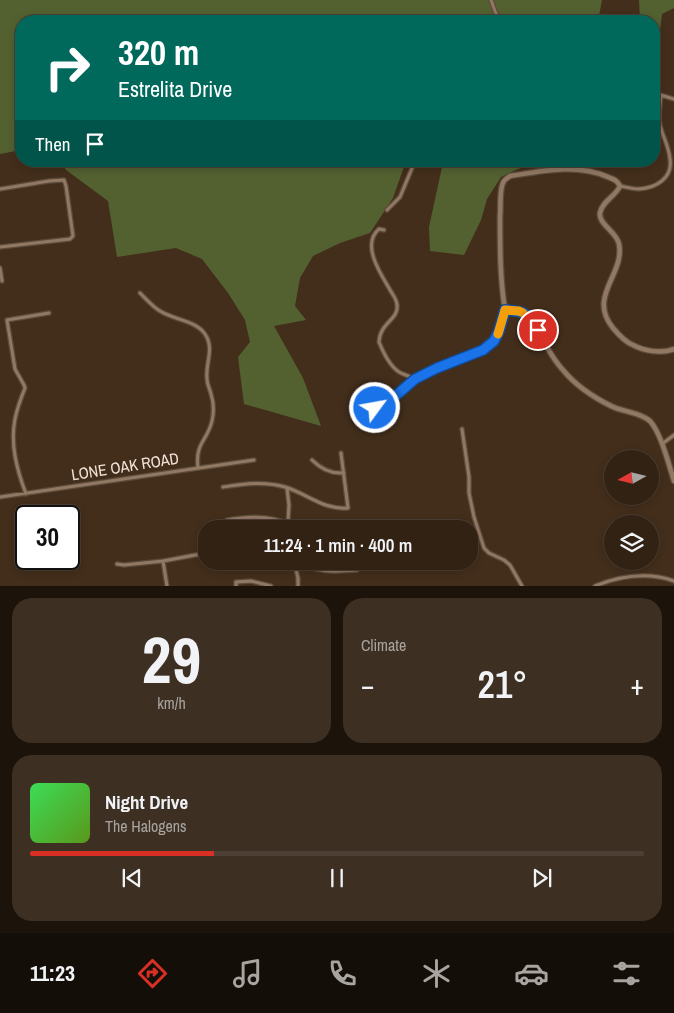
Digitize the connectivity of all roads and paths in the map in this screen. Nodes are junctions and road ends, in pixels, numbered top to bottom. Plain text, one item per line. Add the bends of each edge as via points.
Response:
1 (491, 0) edge
2 (496, 15) edge
3 (661, 95) joint
4 (674, 99) edge
5 (660, 102) edge
6 (660, 124) edge
7 (412, 167) edge
8 (620, 186) junction
9 (0, 189) edge
10 (388, 210) dead end
11 (384, 230) dead end
12 (0, 248) edge
13 (0, 268) edge
14 (2, 281) dead end
15 (140, 293) dead end
16 (505, 310) junction
17 (49, 313) dead end
18 (674, 349) edge
19 (415, 379) junction
20 (353, 408) dead end
21 (462, 429) dead end
22 (674, 435) edge
23 (662, 445) junction
24 (341, 453) dead end
25 (254, 460) dead end
26 (312, 460) dead end
27 (198, 468) junction
28 (344, 474) junction
29 (674, 481) edge
30 (223, 487) dead end
31 (287, 488) junction
32 (26, 494) junction
33 (0, 497) edge
34 (227, 520) edge
35 (281, 520) edge
36 (288, 520) edge
37 (198, 554) edge
38 (163, 561) junction
39 (117, 564) dead end
40 (297, 570) edge
41 (314, 570) edge
42 (357, 570) edge
43 (674, 581) edge
44 (167, 586) edge
45 (236, 586) edge
46 (271, 586) edge
47 (298, 586) edge
48 (522, 586) edge
49 (594, 586) edge

1 - 2 street
3 - 4 street
3 - 5 street
6 - 8 street via 670,157 666,178 652,187
7 - 10 street via 400,197
8 - 16 street via 604,175 561,169 510,176 503,182 500,250
8 - 18 street via 602,206 600,213 620,246 616,272 605,297 608,322 629,344 638,348 665,352
9 - 12 street via 64,180 73,233 72,238
11 - 19 street via 374,233 372,254 398,308 382,330 379,342 394,367
13 - 14 street
15 - 27 street via 161,312 198,327 209,342 207,378 214,407 209,431 198,450
16 - 19 street via 494,341 483,350
16 - 23 street via 519,311 531,318 562,370 574,382 616,409 644,417 655,429
17 - 32 street via 7,320 15,369 25,388 15,418 14,445 15,460
19 - 20 street via 375,408
21 - 48 street via 469,493 484,548 510,565
22 - 23 street
23 - 29 street
24 - 28 street
25 - 27 street, LONE OAK ROAD
26 - 28 street via 326,471
27 - 32 street, LONE OAK ROAD
28 - 31 street via 348,508 329,507
30 - 31 street via 250,483
31 - 36 street
32 - 33 street, LONE OAK ROAD
34 - 35 street via 244,516
37 - 38 street
38 - 39 street
38 - 44 street
40 - 47 street
41 - 42 street
43 - 49 street via 634,576
45 - 46 street via 236,582 251,581

